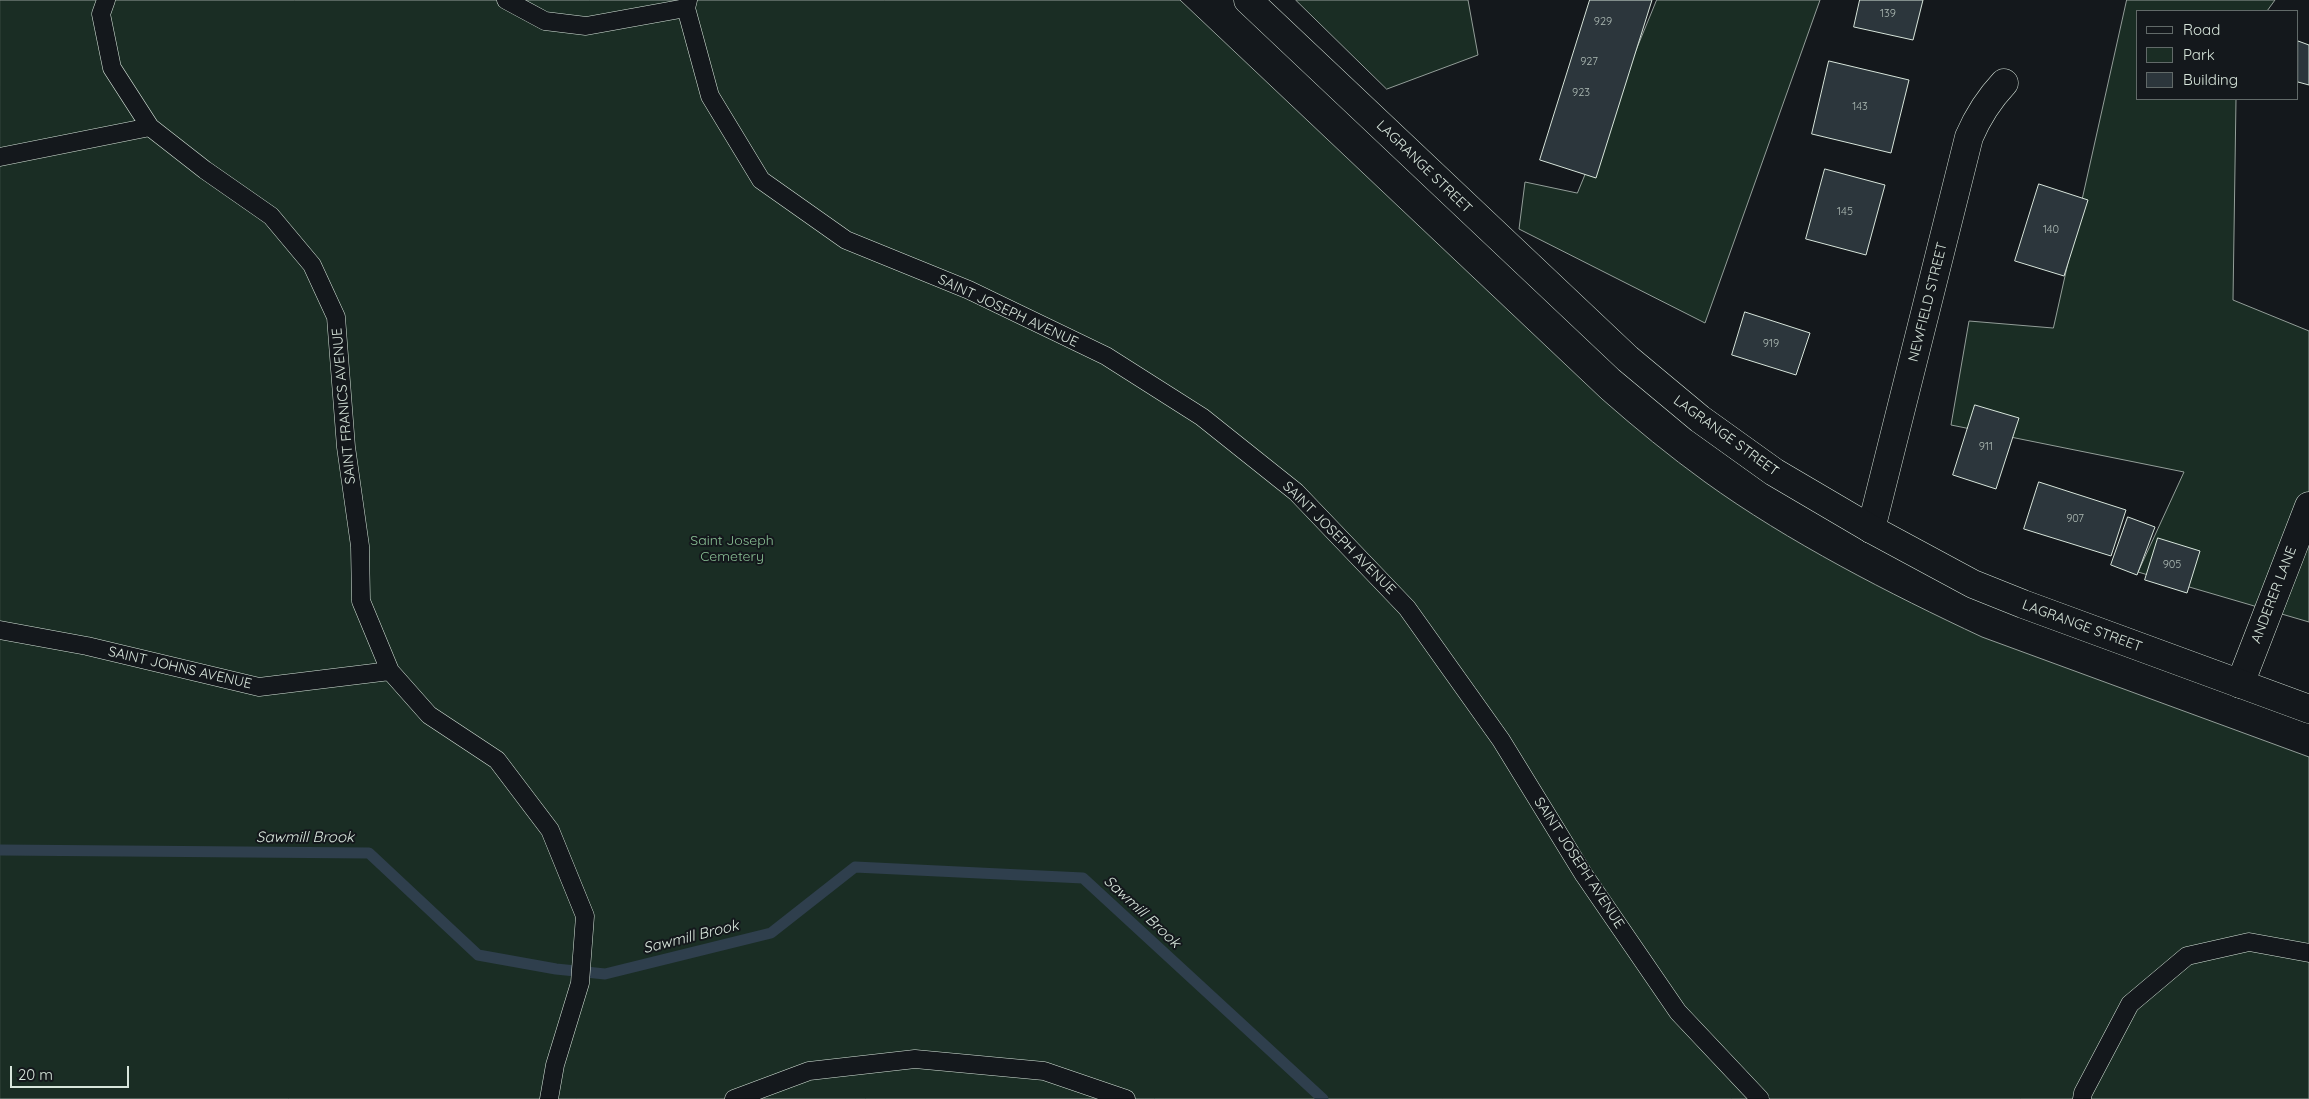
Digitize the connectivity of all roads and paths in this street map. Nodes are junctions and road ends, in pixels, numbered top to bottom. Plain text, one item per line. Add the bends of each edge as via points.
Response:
1 (106, 0) edge
2 (506, 0) edge
3 (1248, 0) edge
4 (687, 4) edge
5 (2004, 83) dead end
6 (150, 127) junction
7 (0, 157) edge
8 (2309, 506) edge
9 (1871, 529) junction
10 (0, 630) edge
11 (390, 671) junction
12 (2240, 684) junction
13 (2309, 709) edge
14 (2309, 953) edge
15 (548, 1099) edge
16 (734, 1099) edge
17 (1126, 1099) edge
18 (1760, 1099) edge
19 (2082, 1099) edge

1 - 6 lane, SAINT FRANICS AVENUE via 101,14 112,68
2 - 4 lane via 545,21 586,26
3 - 9 main road, LAGRANGE STREET via 1589,323 1700,420 1774,472
4 - 18 lane, SAINT JOSEPH AVENUE via 710,96 761,180 846,240 969,290 1106,356 1202,417 1296,492 1407,608 1501,740 1584,875 1678,1012
5 - 9 main road, NEWFIELD STREET via 1977,117 1969,137
6 - 7 lane
6 - 11 lane, SAINT FRANICS AVENUE via 271,216 312,265 336,317 346,446 360,546 361,601
8 - 12 main road, ANDERER LANE
9 - 12 main road, LAGRANGE STREET via 1982,587
10 - 11 lane, SAINT JOHNS AVENUE via 87,646 260,687
11 - 15 lane, SAINT FRANICS AVENUE via 430,715 497,760 550,830 585,916 580,983
12 - 13 main road, LAGRANGE STREET
14 - 19 lane via 2250,942 2186,956 2130,1004
16 - 17 lane via 810,1071 915,1059 1044,1070

